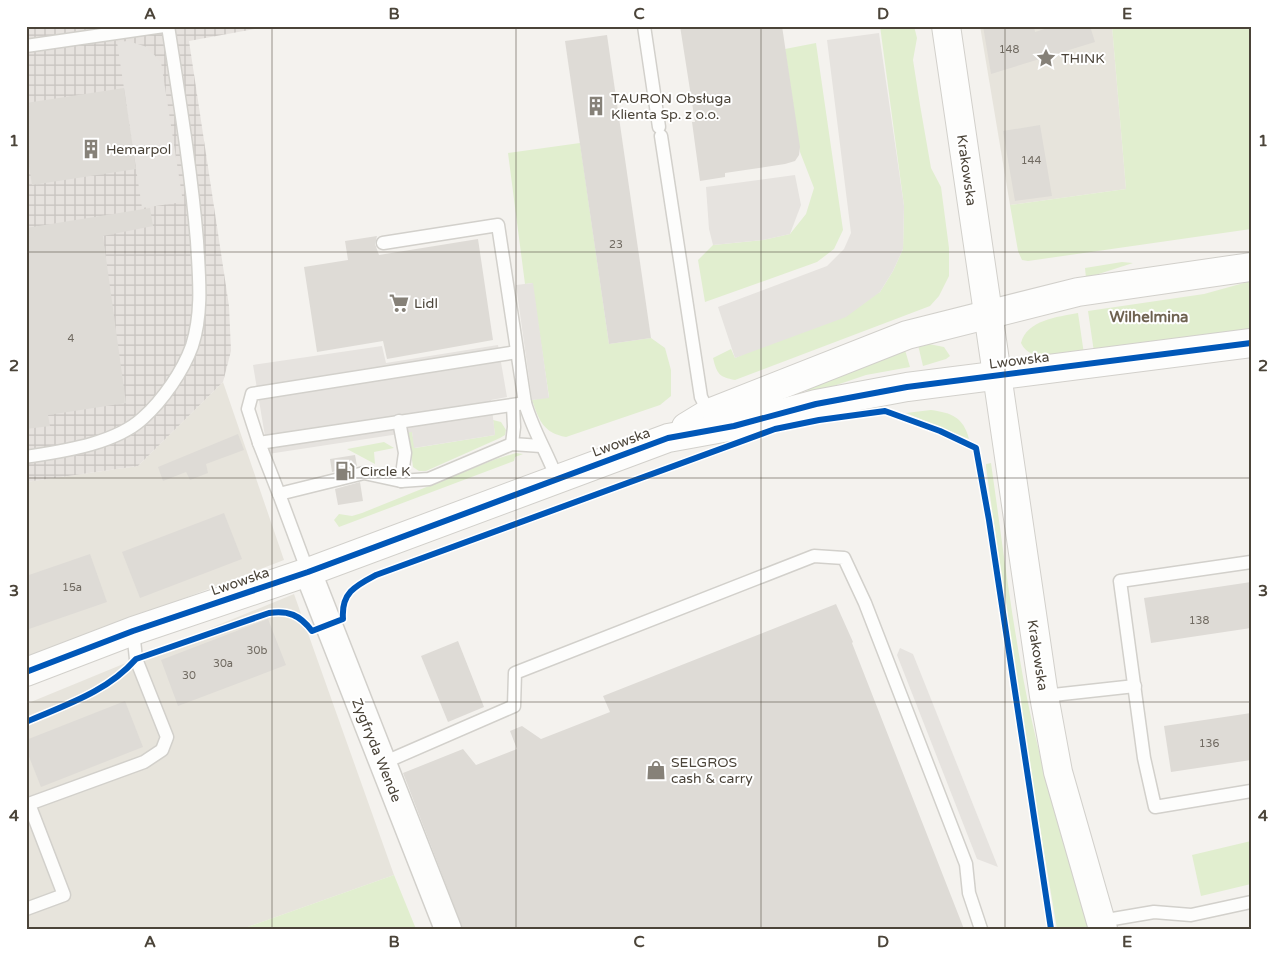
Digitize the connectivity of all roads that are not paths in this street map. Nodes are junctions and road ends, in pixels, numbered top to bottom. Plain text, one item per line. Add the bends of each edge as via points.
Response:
1 (164, 26) edge
2 (168, 26) edge
3 (644, 26) edge
4 (946, 26) edge
5 (26, 46) edge
6 (383, 243) dead end
7 (1251, 267) edge
8 (988, 314) junction
9 (1251, 343) edge
10 (517, 352) junction
11 (996, 376) junction
12 (519, 405) junction
13 (709, 413) junction
14 (399, 421) junction
15 (668, 438) junction
16 (259, 443) junction
17 (512, 444) junction
18 (541, 446) junction
19 (26, 457) edge
20 (558, 479) junction
21 (402, 481) junction
22 (279, 494) junction
23 (1251, 562) edge
24 (308, 572) junction
25 (132, 630) junction
26 (26, 672) edge
27 (1135, 686) junction
28 (1044, 696) junction
29 (383, 763) junction
30 (1251, 791) edge
31 (28, 804) edge
32 (1251, 902) edge
33 (26, 910) edge
34 (1102, 925) edge
35 (448, 929) edge
36 (981, 929) edge

1 - 5 lane
2 - 19 lane via 194,203 201,295 192,346 170,387 143,419 107,439 66,451
3 - 13 lane via 701,397
4 - 8 street, Krakowska
6 - 10 lane via 498,225
7 - 8 street, Lwowska via 1078,292
8 - 11 street, Krakowska
8 - 13 street, Lwowska via 907,335
9 - 11 street, Lwowska
10 - 12 lane
10 - 16 lane via 252,394 248,409
11 - 15 street, Lwowska via 907,386
11 - 28 street, Krakowska
12 - 14 lane
12 - 17 lane
12 - 18 lane
13 - 15 street, Lwowska
14 - 16 lane
14 - 21 lane via 405,453
15 - 20 street, Lwowska
16 - 22 lane
17 - 18 lane
17 - 21 lane via 429,479
18 - 20 lane via 547,452
20 - 24 street, Lwowska
21 - 22 lane via 364,473
22 - 24 lane
23 - 27 lane via 1120,581
24 - 25 street, Lwowska
24 - 29 street, Zygfryda Wende
25 - 26 street, Lwowska
25 - 31 lane via 136,659 167,737 162,750 144,762
27 - 28 lane
27 - 30 lane via 1144,758 1155,807
28 - 34 street, Krakowska via 1058,772
29 - 35 street, Zygfryda Wende
29 - 36 lane via 514,706 514,673 814,556 844,558 865,603 966,864 969,892
31 - 33 lane via 64,895
32 - 34 lane via 1192,915 1154,912

